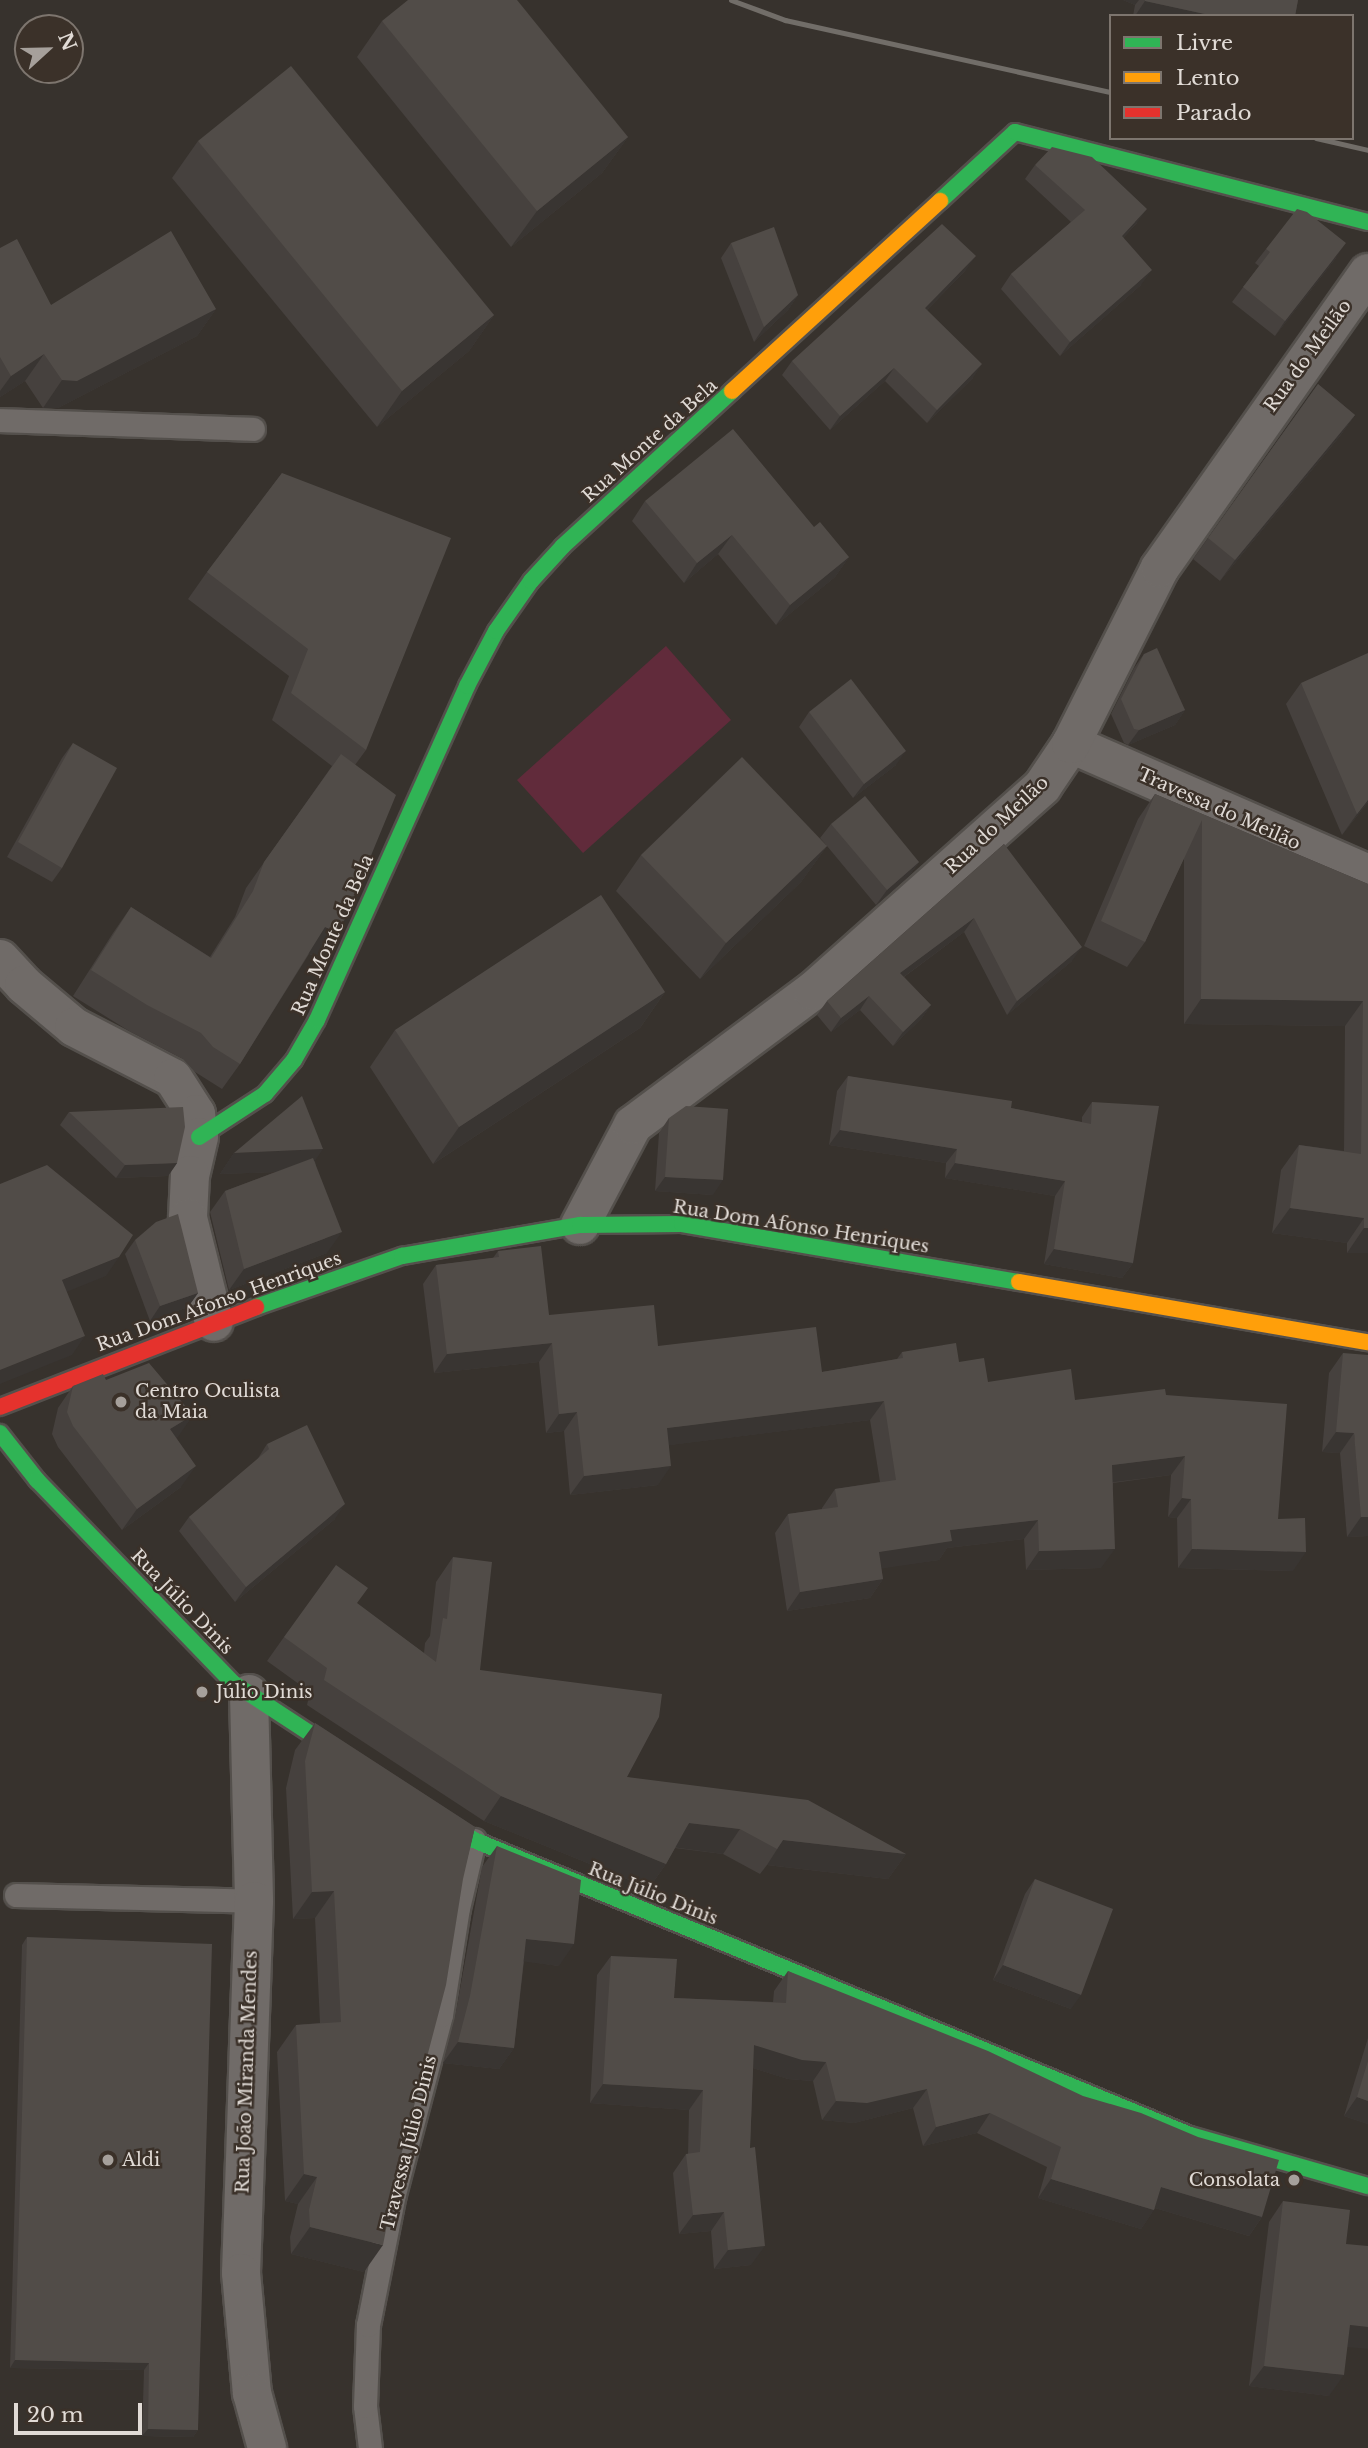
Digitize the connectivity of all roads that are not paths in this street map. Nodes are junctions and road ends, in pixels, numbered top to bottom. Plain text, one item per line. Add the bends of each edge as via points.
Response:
1 (1368, 222) edge
2 (1368, 273) edge
3 (0, 420) edge
4 (253, 429) dead end
5 (1071, 744) junction
6 (1368, 874) edge
7 (0, 959) edge
8 (199, 1137) junction
9 (580, 1225) junction
10 (214, 1322) junction
11 (1368, 1342) edge
12 (0, 1407) edge
13 (0, 1433) edge
14 (249, 1694) junction
15 (361, 1767) edge
16 (417, 1804) edge
17 (474, 1840) junction
18 (16, 1895) dead end
19 (254, 1901) junction
20 (1368, 2186) edge
21 (267, 2448) edge
22 (370, 2448) edge

1 - 8 main road, Rua Monte da Bela via 1015,132 563,546 531,581 496,631 467,686 317,1020 265,1094
2 - 5 street, Rua do Meilão via 1160,568
3 - 4 lane
5 - 6 street, Travessa do Meilão
5 - 9 street, Rua do Meilão via 1042,788 813,992 633,1125
7 - 8 street via 74,1027 173,1078 196,1114
8 - 10 street via 190,1175 188,1218
9 - 10 main road, Rua Dom Afonso Henriques via 402,1256
9 - 11 main road, Rua Dom Afonso Henriques via 682,1224
10 - 12 main road, Rua Dom Afonso Henriques
13 - 14 main road, Rua Júlio Dinis via 37,1480 233,1683
14 - 15 main road, Rua Júlio Dinis
14 - 19 street, Rua João Miranda Mendes
16 - 17 main road, Rua Júlio Dinis
17 - 20 main road, Rua Júlio Dinis via 1190,2135
17 - 22 lane, Travessa Júlio Dinis via 441,2015 394,2194 368,2325 365,2406
18 - 19 lane
19 - 21 street, Rua João Miranda Mendes via 241,2273 252,2393

